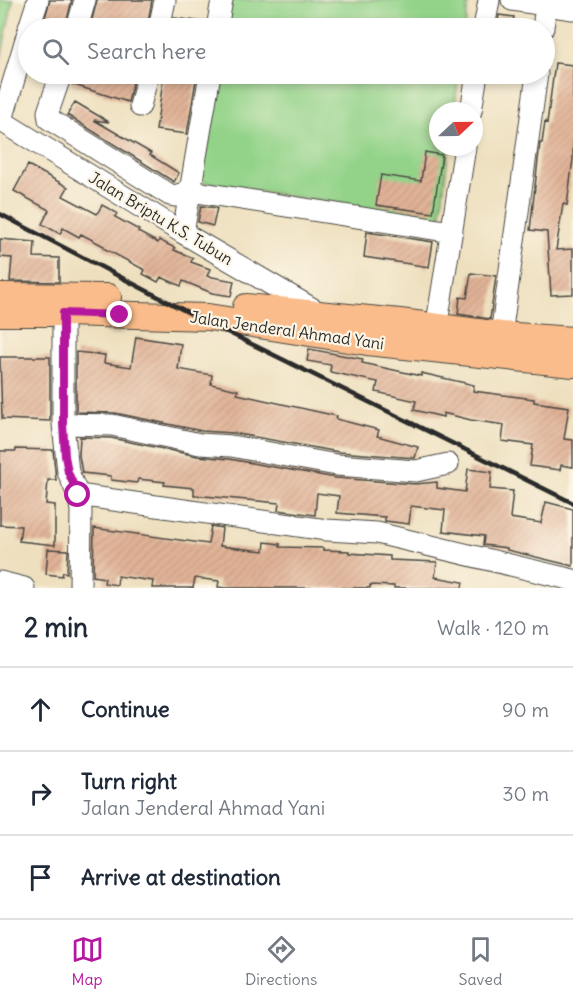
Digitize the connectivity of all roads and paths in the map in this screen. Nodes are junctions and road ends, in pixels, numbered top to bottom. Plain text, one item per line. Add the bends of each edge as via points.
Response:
1 (38, 0) edge
2 (85, 0) edge
3 (165, 0) edge
4 (222, 0) edge
5 (489, 0) edge
6 (512, 0) edge
7 (546, 5) junction
8 (573, 9) edge
9 (33, 18) edge
10 (80, 18) edge
11 (161, 18) edge
12 (219, 18) edge
13 (486, 18) edge
14 (544, 18) edge
15 (18, 65) edge
16 (58, 84) edge
17 (146, 84) edge
18 (208, 84) edge
19 (475, 84) edge
20 (536, 84) edge
21 (472, 102) edge
22 (140, 106) dead end
23 (1, 120) edge
24 (464, 156) edge
25 (190, 191) junction
26 (452, 232) junction
27 (183, 233) junction
28 (0, 296) edge
29 (0, 313) edge
30 (63, 313) junction
31 (324, 315) junction
32 (501, 335) junction
33 (434, 338) junction
34 (573, 340) edge
35 (573, 364) edge
36 (63, 424) junction
37 (448, 464) dead end
38 (78, 495) junction
39 (573, 580) edge
40 (0, 582) edge
41 (24, 588) edge
42 (80, 588) edge

1 - 9 street
2 - 10 street
3 - 11 street
4 - 12 street
5 - 13 street
6 - 7 street
7 - 8 street
7 - 14 street
15 - 23 street
16 - 25 street via 49,119 170,195
17 - 22 street
18 - 25 street
19 - 21 street
20 - 32 street
23 - 27 street, Jalan Briptu K.S. Tubun
24 - 26 street
25 - 26 street
25 - 27 street
26 - 33 street
27 - 31 street, Jalan Briptu K.S. Tubun
28 - 31 main road, Jalan Jenderal Ahmad Yani via 165,299
29 - 30 main road, Jalan Jenderal Ahmad Yani
30 - 33 main road, Jalan Jenderal Ahmad Yani via 208,317 367,342
30 - 36 street
31 - 33 main road, Jalan Jenderal Ahmad Yani
32 - 33 main road, Jalan Jenderal Ahmad Yani
32 - 34 main road, Jalan Jenderal Ahmad Yani
33 - 35 main road, Jalan Jenderal Ahmad Yani
36 - 37 street via 112,425 200,444 337,465 416,471
36 - 38 street via 68,472
38 - 39 street via 327,530 377,533
38 - 42 street
40 - 41 street

